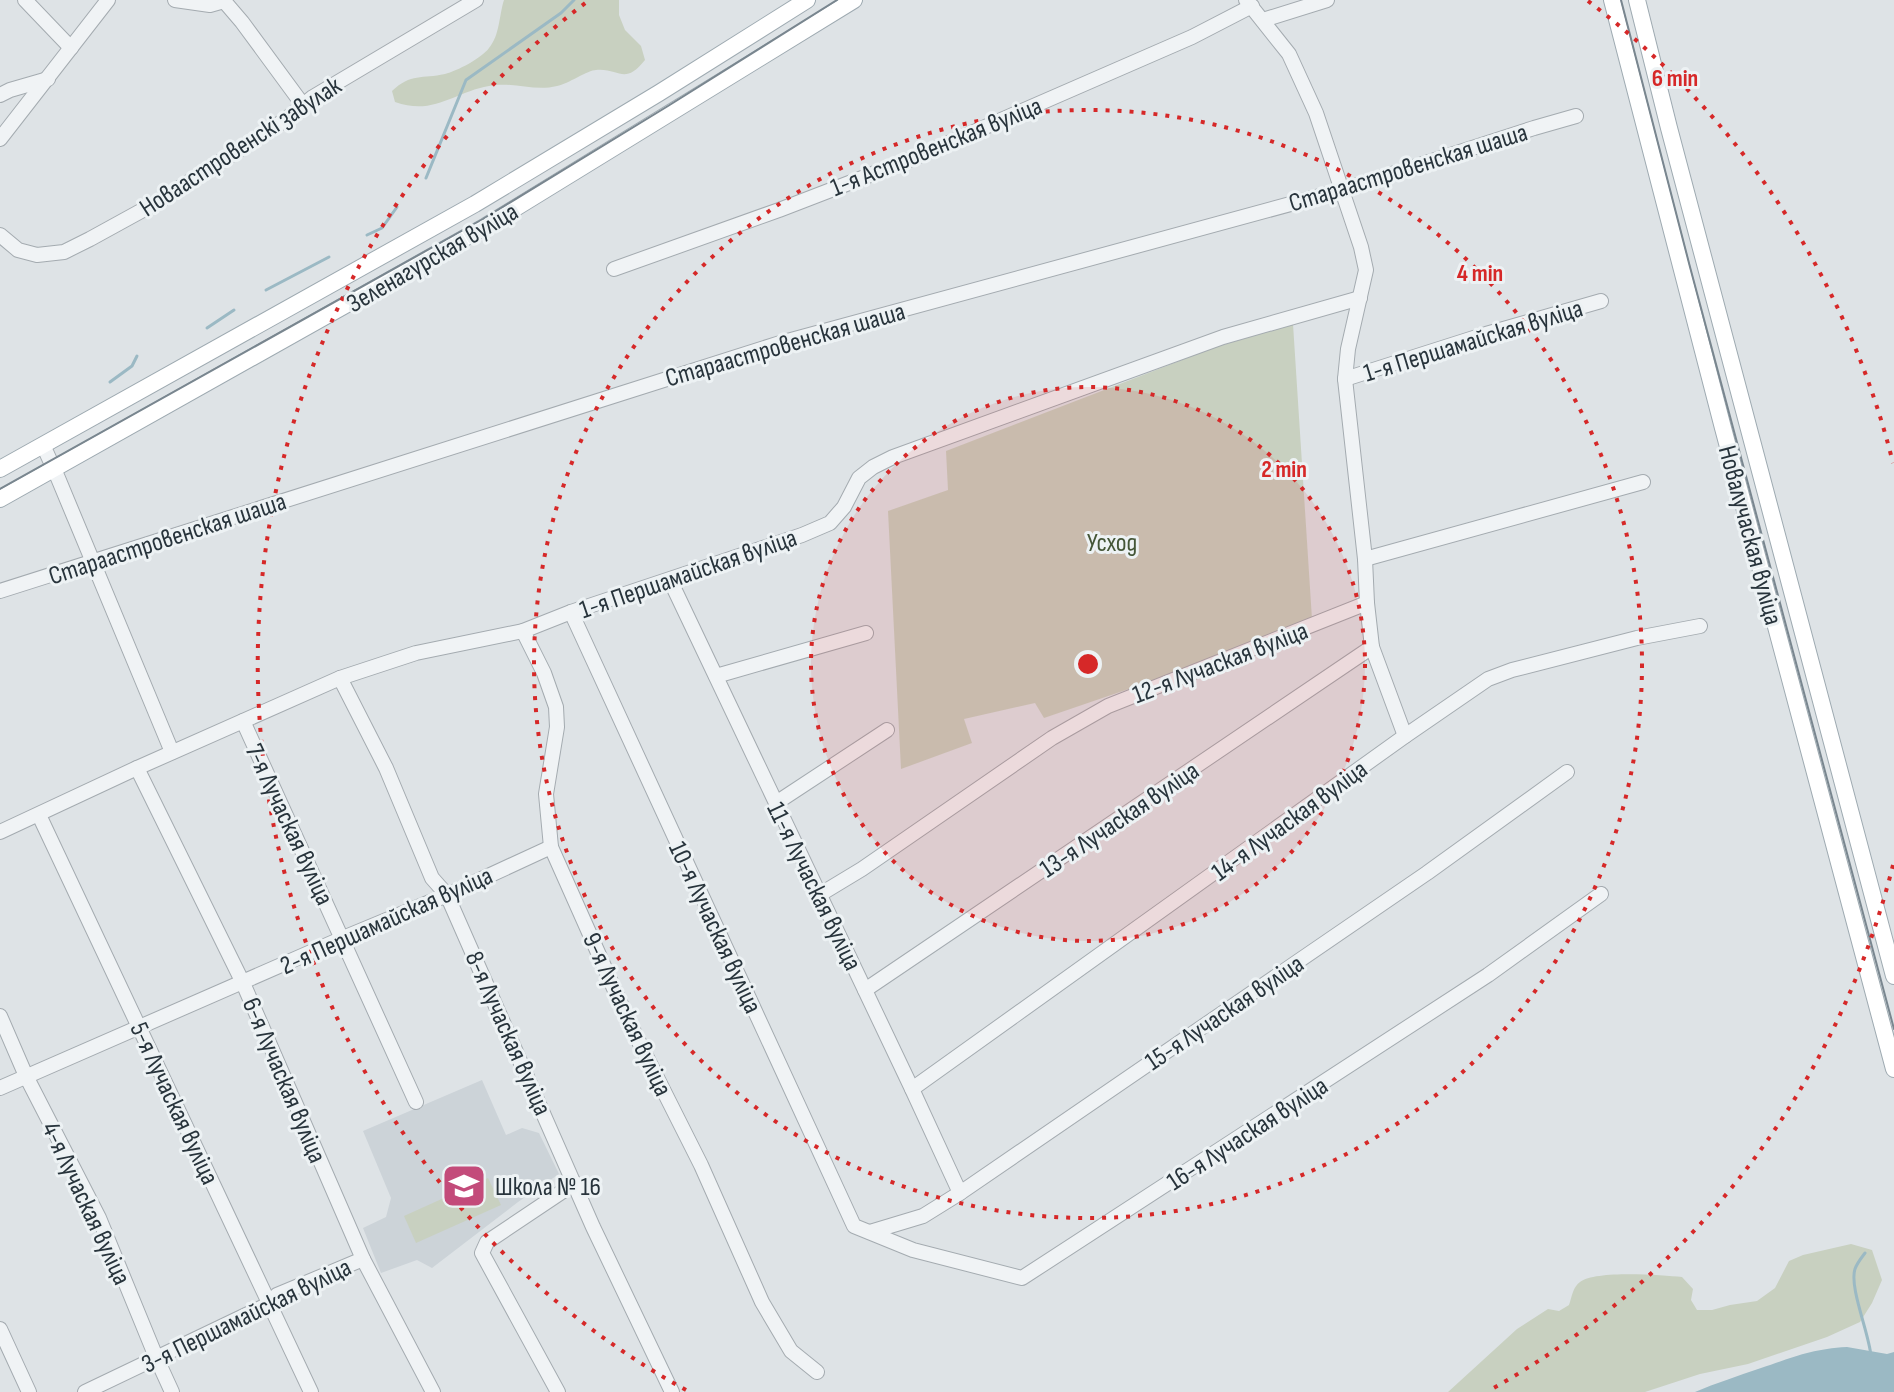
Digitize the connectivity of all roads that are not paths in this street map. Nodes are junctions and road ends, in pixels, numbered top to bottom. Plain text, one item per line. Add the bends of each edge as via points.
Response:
1 (25, 0) edge
2 (108, 0) edge
3 (175, 0) edge
4 (476, 0) edge
5 (807, 0) edge
6 (854, 0) edge
7 (1327, 0) edge
8 (1612, 0) edge
9 (1637, 0) edge
10 (225, 1) edge
11 (1249, 3) edge
12 (1263, 20) junction
13 (71, 48) junction
14 (48, 79) junction
15 (659, 93) junction
16 (0, 95) edge
17 (303, 105) junction
18 (673, 112) junction
19 (1576, 116) dead end
20 (0, 139) edge
21 (1342, 190) junction
22 (0, 235) edge
23 (614, 269) dead end
24 (1360, 298) junction
25 (1601, 301) dead end
26 (1345, 379) junction
27 (43, 445) junction
28 (0, 469) edge
29 (54, 469) junction
30 (1643, 482) dead end
31 (0, 499) edge
32 (1365, 559) junction
33 (93, 562) junction
34 (670, 580) junction
35 (0, 591) edge
36 (1367, 603) junction
37 (571, 612) junction
38 (1700, 626) dead end
39 (523, 631) junction
40 (866, 633) dead end
41 (1372, 647) junction
42 (716, 676) junction
43 (340, 678) junction
44 (243, 721) junction
45 (887, 730) dead end
46 (1405, 736) junction
47 (172, 752) junction
48 (137, 768) junction
49 (1567, 772) dead end
50 (776, 803) junction
51 (39, 815) junction
52 (0, 832) edge
53 (551, 847) junction
54 (1601, 894) dead end
55 (447, 895) junction
56 (819, 895) junction
57 (343, 938) junction
58 (1866, 970) junction
59 (1892, 970) edge
60 (243, 983) junction
61 (865, 990) junction
62 (0, 1016) edge
63 (140, 1027) junction
64 (1894, 1069) edge
65 (26, 1076) junction
66 (0, 1088) edge
67 (912, 1089) junction
68 (416, 1102) dead end
69 (575, 1183) junction
70 (960, 1193) junction
71 (870, 1232) junction
72 (363, 1259) junction
73 (269, 1304) junction
74 (0, 1329) edge
75 (156, 1357) junction
76 (817, 1372) dead end
77 (29, 1392) edge
78 (85, 1392) edge
79 (172, 1392) edge
80 (311, 1392) edge
81 (433, 1392) edge
82 (558, 1392) edge
83 (672, 1392) edge

1 - 13 street
2 - 13 street
3 - 10 street via 210,5
4 - 17 street, Новаастровенскі завулак
5 - 15 main road, Зеленагурская вуліца
6 - 18 main road, Зеленагурская вуліца
7 - 12 street
8 - 58 main road, Новалучаская вуліца
9 - 59 main road, Новалучаская вуліца
10 - 17 street
11 - 12 street
11 - 23 street, 1-я Астровенская вуліца via 1192,37 914,158
12 - 21 street via 1289,54
13 - 14 street
14 - 16 street
14 - 20 street
15 - 18 street
15 - 27 main road, Зеленагурская вуліца via 445,221
17 - 22 street, Новаастровенскі завулак via 161,200 64,252 27,253
18 - 29 main road, Зеленагурская вуліца via 473,234
19 - 21 street, Стараастровенская шаша
21 - 24 street via 1366,270
21 - 33 street, Стараастровенская шаша via 780,343
24 - 26 street
24 - 34 street, 1-я Першамайская вуліца via 1223,337 893,457 859,478 830,523
25 - 26 street, 1-я Першамайская вуліца
26 - 32 street
27 - 28 main road, Зеленагурская вуліца
27 - 29 street
29 - 31 main road, Зеленагурская вуліца
29 - 33 street
30 - 32 street
32 - 36 street
33 - 35 street, Стараастровенская шаша
33 - 47 street
34 - 37 street, 1-я Першамайская вуліца
34 - 42 street, 11-я Лучаская вуліца
36 - 41 street
36 - 56 street, 12-я Лучаская вуліца via 1108,706
37 - 39 street, 1-я Першамайская вуліца
37 - 71 street, 10-я Лучаская вуліца via 854,1226
38 - 46 street, 14-я Лучаская вуліца via 1512,670 1488,679
39 - 43 street, 1-я Першамайская вуліца via 416,653
39 - 53 street, 9-я Лучаская вуліца via 556,707 546,794
40 - 42 street
41 - 46 street
41 - 61 street, 13-я Лучаская вуліца
42 - 50 street, 11-я Лучаская вуліца
43 - 44 street, 1-я Першамайская вуліца
43 - 55 street, 8-я Лучаская вуліца via 386,768 432,878
44 - 47 street, 1-я Першамайская вуліца
44 - 57 street, 7-я Лучаская вуліца
45 - 50 street
46 - 67 street, 14-я Лучаская вуліца
47 - 48 street, 1-я Першамайская вуліца
48 - 51 street, 1-я Першамайская вуліца
48 - 60 street, 6-я Лучаская вуліца
49 - 70 street, 15-я Лучаская вуліца
50 - 56 street, 11-я Лучаская вуліца
51 - 52 street, 1-я Першамайская вуліца
51 - 63 street, 5-я Лучаская вуліца
53 - 55 street, 2-я Першамайская вуліца
53 - 76 street, 9-я Лучаская вуліца via 762,1302 791,1351
54 - 71 street, 16-я Лучаская вуліца via 1488,975 1022,1278 913,1250
55 - 57 street, 2-я Першамайская вуліца
55 - 69 street, 8-я Лучаская вуліца
56 - 61 street, 11-я Лучаская вуліца
57 - 60 street, 2-я Першамайская вуліца
57 - 68 street, 7-я Лучаская вуліца
58 - 59 street
58 - 64 main road, Новалучаская вуліца
60 - 63 street, 2-я Першамайская вуліца
60 - 72 street, 6-я Лучаская вуліца
61 - 67 street, 11-я Лучаская вуліца
62 - 65 street, 4-я Лучаская вуліца
63 - 65 street, 2-я Першамайская вуліца
63 - 73 street, 5-я Лучаская вуліца
65 - 66 street, 2-я Першамайская вуліца
65 - 75 street, 4-я Лучаская вуліца via 99,1218
67 - 70 street, 11-я Лучаская вуліца
69 - 82 street via 487,1242 482,1253
69 - 83 street, 8-я Лучаская вуліца
70 - 71 street, 15-я Лучаская вуліца via 923,1216
72 - 73 street, 3-я Першамайская вуліца via 277,1295
72 - 81 street, 6-я Лучаская вуліца
73 - 75 street, 3-я Першамайская вуліца
73 - 80 street, 5-я Лучаская вуліца
74 - 77 street
75 - 78 street, 3-я Першамайская вуліца
75 - 79 street, 4-я Лучаская вуліца

